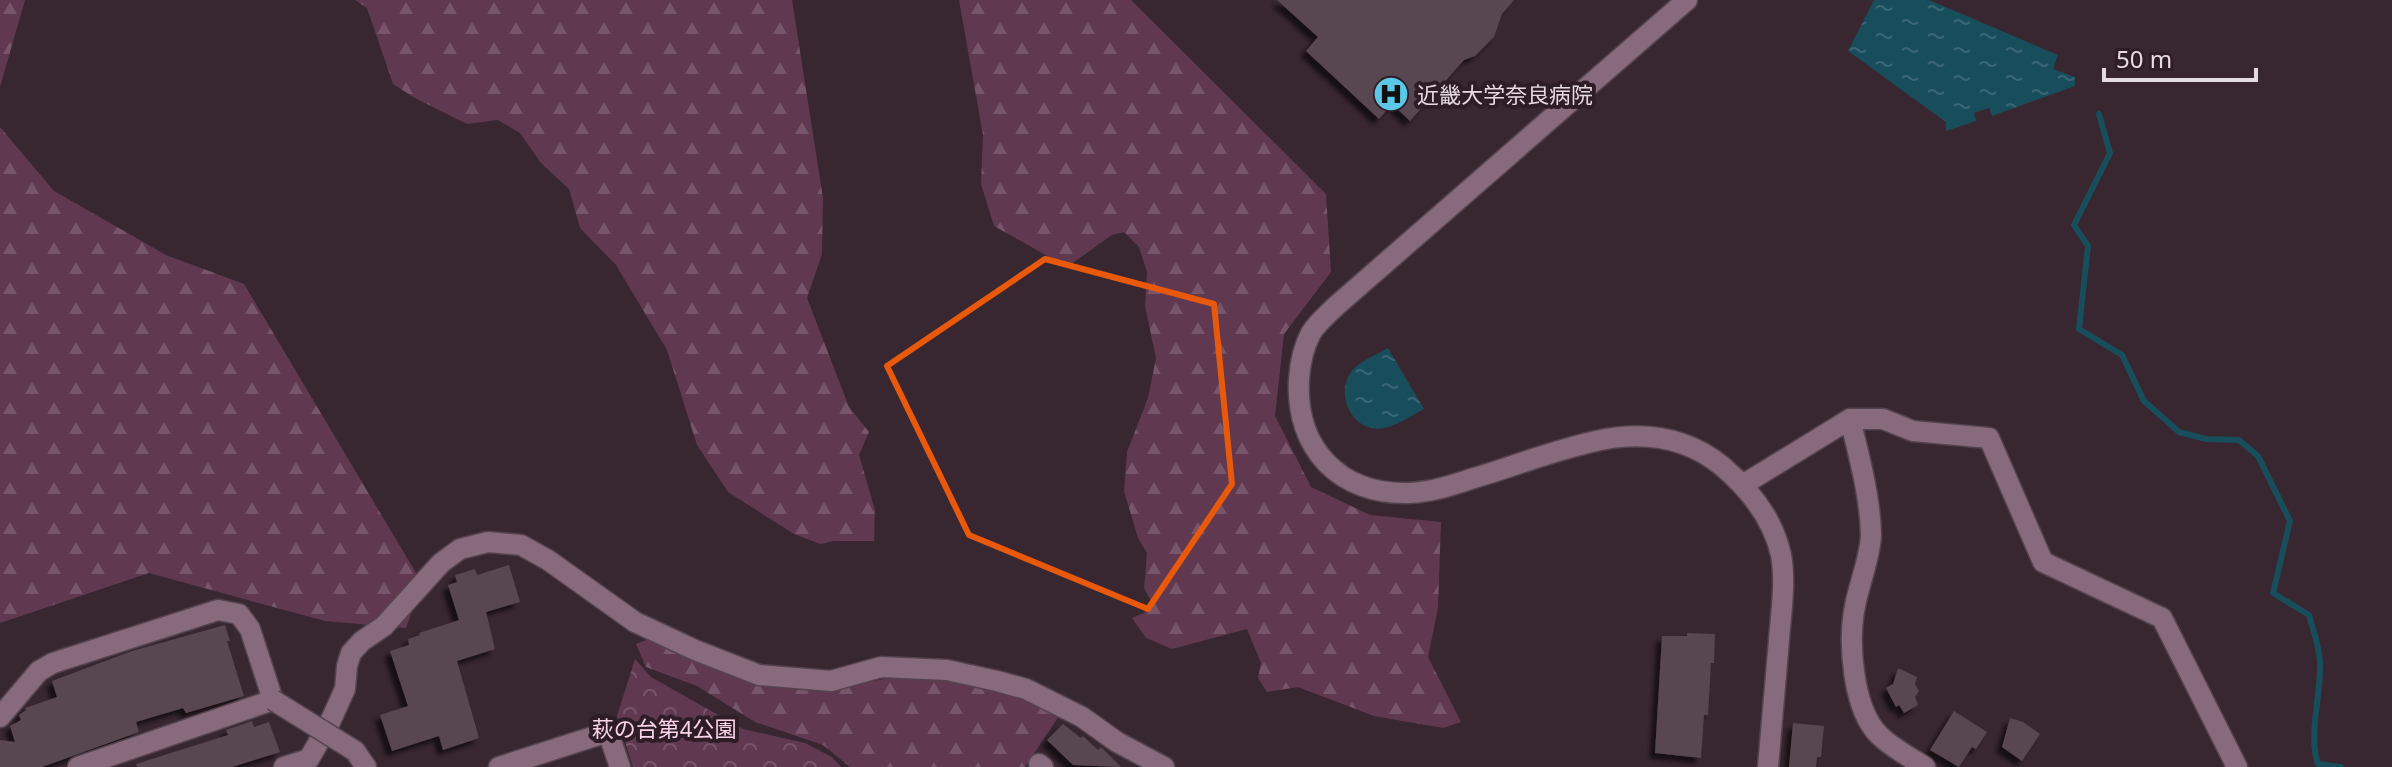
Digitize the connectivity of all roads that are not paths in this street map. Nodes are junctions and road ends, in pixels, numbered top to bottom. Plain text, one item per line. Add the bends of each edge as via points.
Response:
1 (1687, 0) edge
2 (1850, 419) junction
3 (1744, 484) junction
4 (273, 700) junction
5 (0, 717) edge
6 (360, 759) edge
7 (504, 766) edge
8 (78, 767) edge
9 (284, 767) edge
10 (620, 767) edge
11 (1164, 767) edge
12 (1768, 767) edge
13 (1925, 767) edge
14 (2237, 767) edge

1 - 3 street via 1336,306 1311,333 1300,366 1301,413 1308,438 1323,461 1346,480 1386,493 1436,490 1620,435 1678,441 1706,453
2 - 3 street
2 - 13 street via 1871,536 1854,609 1853,663 1873,728
2 - 14 street via 1883,419 1913,431 1989,438 2043,562 2162,618
3 - 12 street via 1761,507 1781,555
4 - 5 street via 250,629 239,614 218,610 53,663 39,671
4 - 6 street, bridge
4 - 8 street
7 - 10 street via 608,732
9 - 11 street via 309,759 345,689 351,653 384,626 441,563 460,549 488,542 521,545 635,622 759,675 831,681 881,667 947,670 997,681 1082,717

